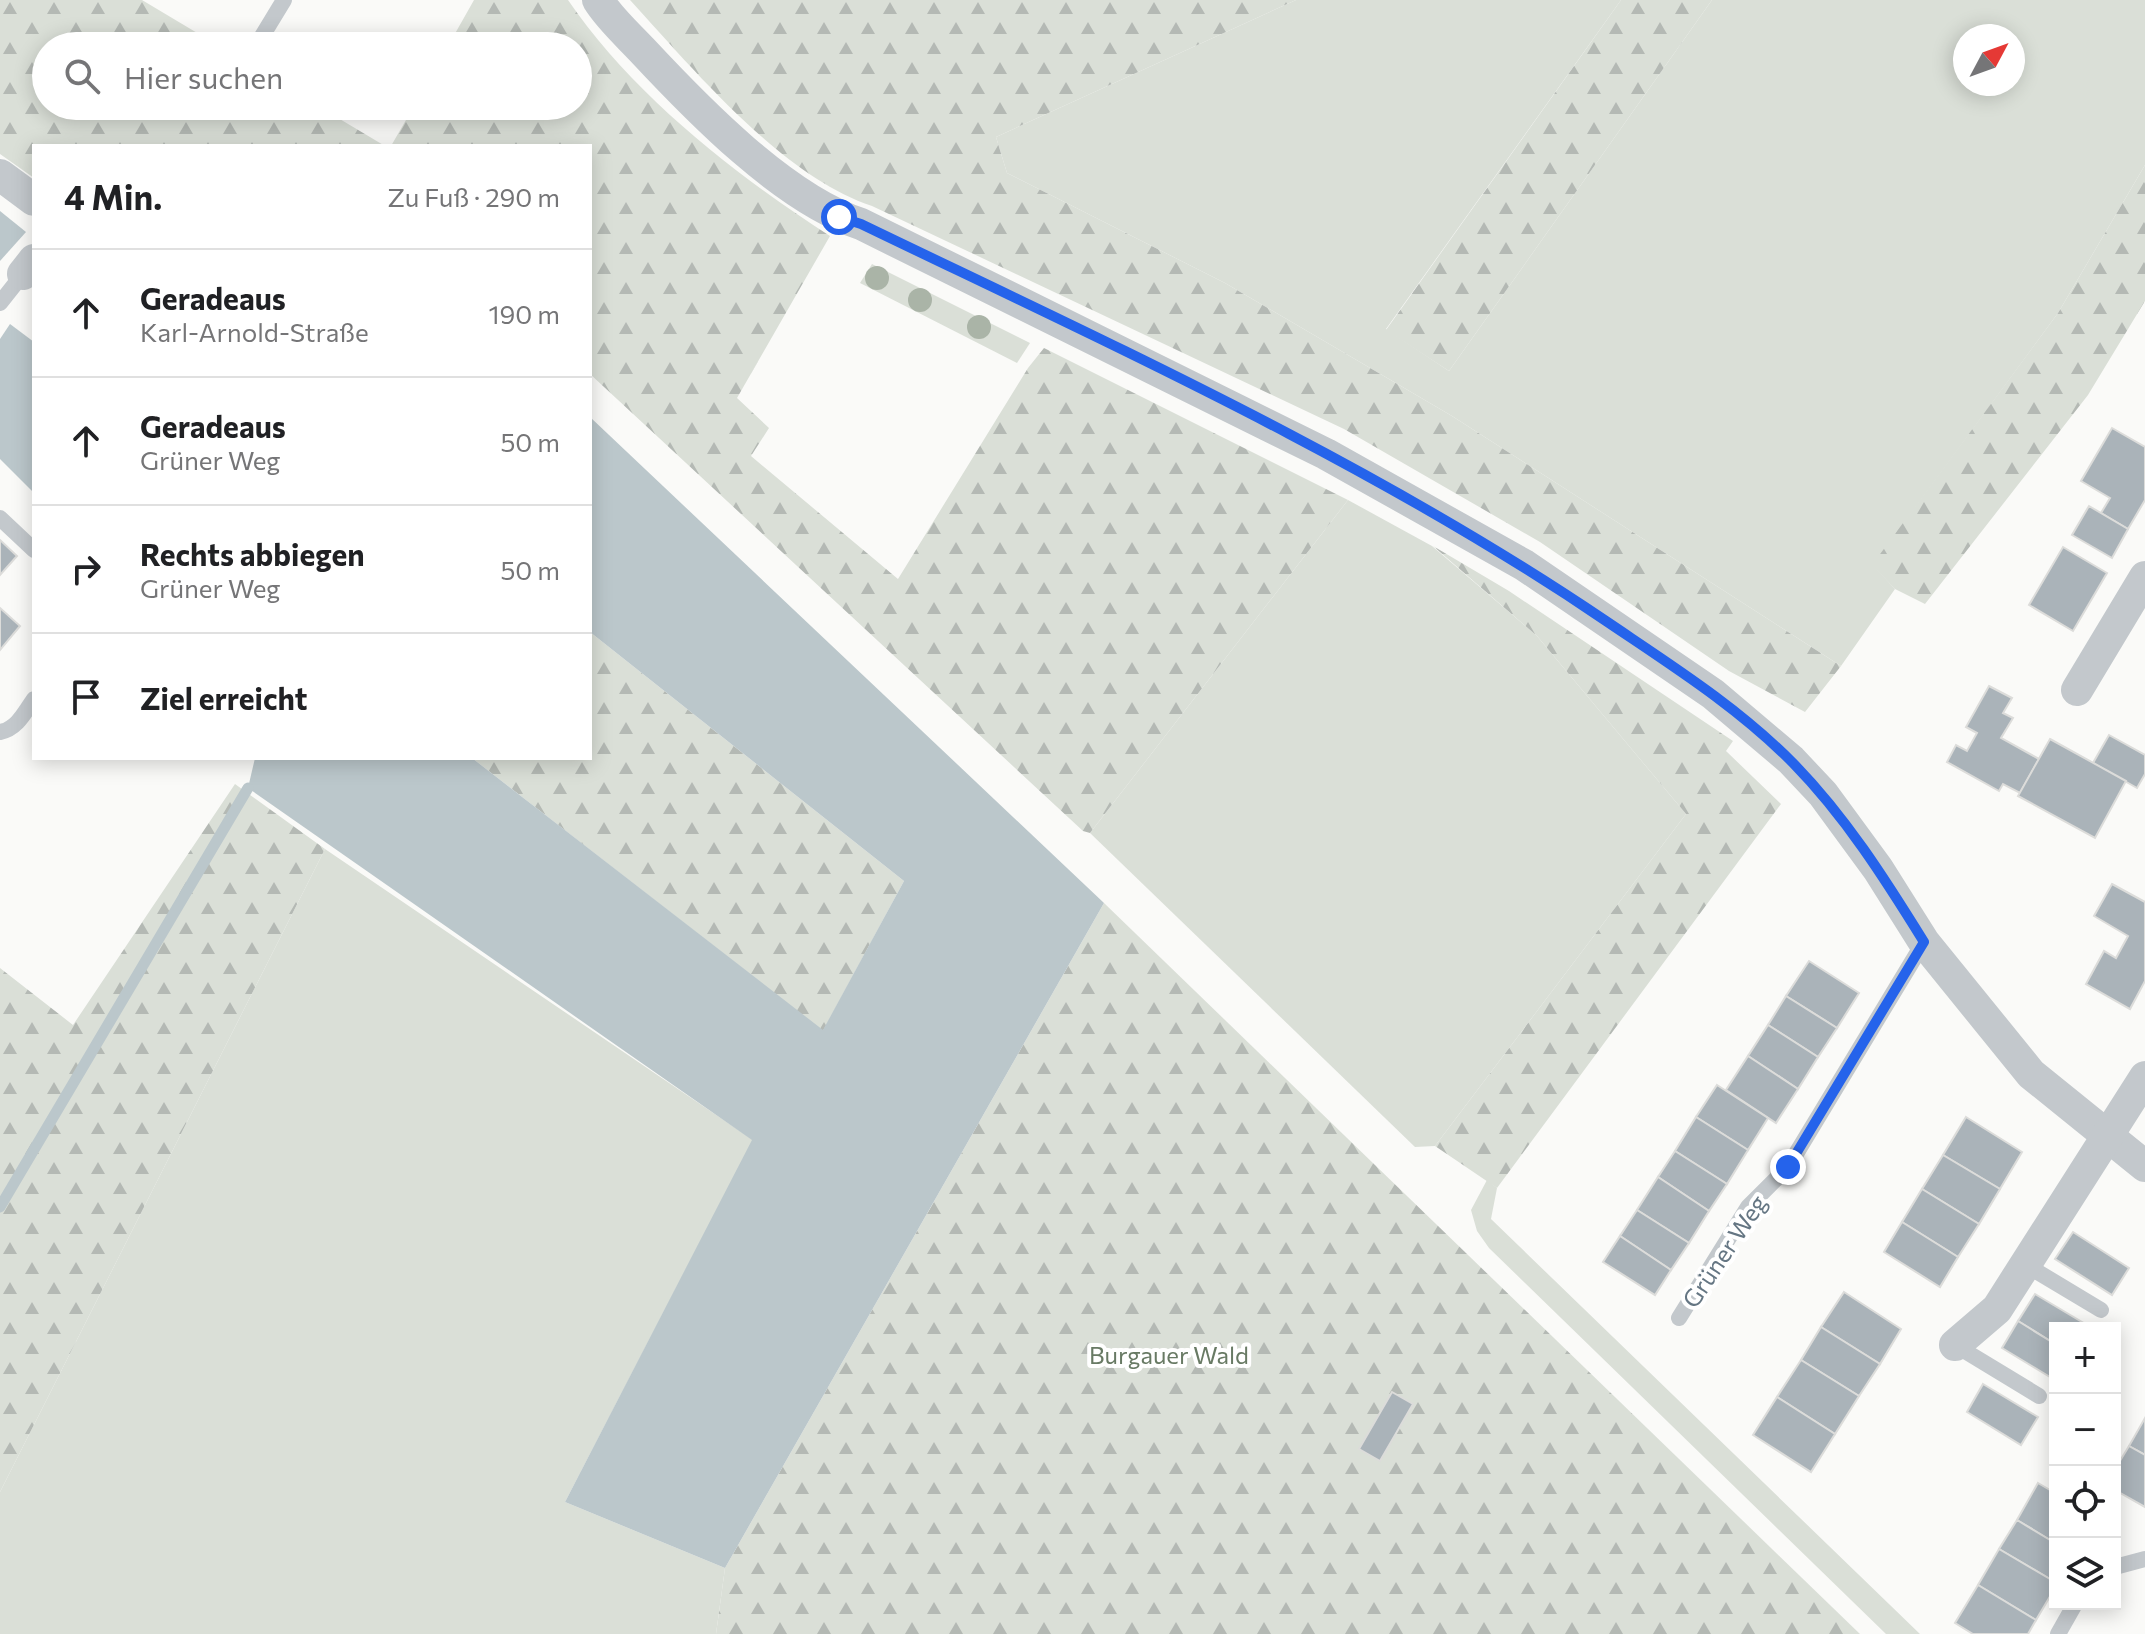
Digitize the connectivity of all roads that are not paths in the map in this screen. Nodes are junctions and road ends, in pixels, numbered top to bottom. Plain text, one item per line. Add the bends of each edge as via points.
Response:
1 (284, 0) edge
2 (598, 0) edge
3 (265, 32) edge
4 (0, 175) edge
5 (32, 199) edge
6 (29, 267) edge
7 (0, 303) edge
8 (0, 518) edge
9 (32, 548) edge
10 (2145, 577) edge
11 (2077, 690) dead end
12 (32, 702) edge
13 (0, 732) edge
14 (1924, 942) junction
15 (2145, 1077) edge
16 (2105, 1136) junction
17 (2145, 1166) edge
18 (2026, 1265) junction
19 (2101, 1310) dead end
20 (1679, 1318) dead end
21 (1955, 1345) joint
22 (2039, 1396) dead end
23 (2145, 1559) edge
24 (2121, 1565) edge
25 (2072, 1610) edge
26 (2058, 1634) edge

1 - 3 lane
2 - 14 street via 691,102 786,183 839,217 1286,433 1524,565 1701,685 1823,794
4 - 5 street
6 - 7 lane
8 - 9 lane
10 - 11 street
12 - 13 lane via 10,730
14 - 16 street via 2031,1074
14 - 20 lane, Grüner Weg via 1788,1167 1748,1207
15 - 16 street
16 - 17 street
16 - 18 street
18 - 19 lane
18 - 21 street via 1997,1309
21 - 22 lane
23 - 24 lane
25 - 26 lane

